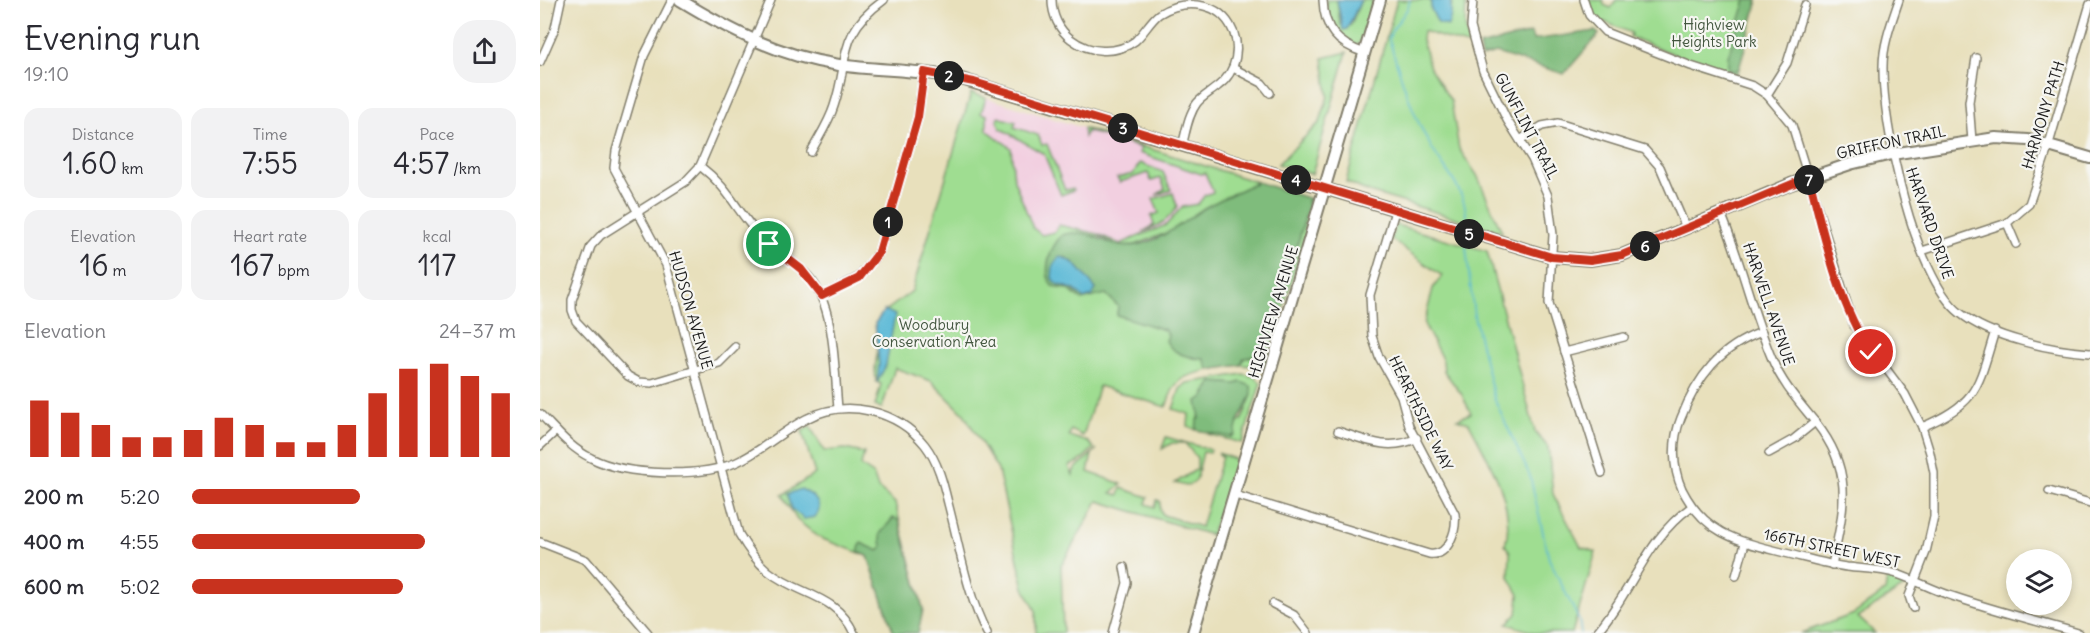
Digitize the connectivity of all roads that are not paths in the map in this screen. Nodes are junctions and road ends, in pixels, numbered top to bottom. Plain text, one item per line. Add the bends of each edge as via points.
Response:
1 (561, 0) edge
2 (672, 0) edge
3 (680, 0) edge
4 (771, 0) edge
5 (884, 0) edge
6 (1052, 0) edge
7 (1323, 0) edge
8 (1380, 0) edge
9 (1473, 0) edge
10 (1584, 0) edge
11 (1899, 0) edge
12 (2090, 4) edge
13 (1805, 5) dead end
14 (752, 40) junction
15 (1365, 53) junction
16 (1976, 58) dead end
17 (540, 62) edge
18 (842, 65) junction
19 (1233, 68) junction
20 (924, 72) junction
21 (1270, 93) dead end
22 (1767, 95) junction
23 (1520, 140) junction
24 (1972, 141) junction
25 (1182, 146) junction
26 (2049, 146) junction
27 (811, 152) dead end
28 (1892, 154) junction
29 (2090, 159) edge
30 (700, 166) junction
31 (1809, 177) junction
32 (1326, 190) junction
33 (639, 211) junction
34 (1395, 211) junction
35 (1721, 213) junction
36 (2007, 223) junction
37 (1686, 228) junction
38 (2016, 244) dead end
39 (1922, 251) junction
40 (1552, 257) junction
41 (822, 296) junction
42 (1995, 331) junction
43 (1762, 332) junction
44 (1624, 337) dead end
45 (735, 347) dead end
46 (1564, 352) junction
47 (2090, 353) edge
48 (695, 370) junction
49 (838, 408) junction
50 (540, 414) edge
51 (1815, 422) junction
52 (1922, 427) junction
53 (556, 431) junction
54 (1338, 431) dead end
55 (1417, 438) junction
56 (540, 447) edge
57 (1769, 453) dead end
58 (720, 468) junction
59 (1602, 473) dead end
60 (2049, 491) dead end
61 (1235, 495) junction
62 (2090, 503) edge
63 (1691, 507) junction
64 (540, 542) edge
65 (1745, 543) junction
66 (1832, 565) junction
67 (1124, 567) dead end
68 (1736, 576) dead end
69 (1915, 581) junction
70 (1272, 604) dead end
71 (1913, 608) dead end
72 (648, 633) edge
73 (854, 633) edge
74 (987, 633) edge
75 (1113, 633) edge
76 (1193, 633) edge
77 (1308, 633) edge
78 (1596, 633) edge
79 (2078, 633) edge

1 - 17 street via 555,28
2 - 33 street, HUDSON AVENUE via 644,56 614,160 617,174
3 - 14 street, GRIFFON TRAIL
4 - 14 street
5 - 18 street via 866,14 852,33
6 - 19 street via 1056,21 1068,37 1083,47 1106,51 1125,47 1173,5 1206,4 1231,27 1237,52
7 - 15 street via 1325,20 1332,33 1349,47
8 - 15 street, HIGHVIEW AVENUE
9 - 23 street, GUNFLINT TRAIL via 1471,20 1478,58
10 - 22 street via 1589,15 1605,32 1736,79
11 - 28 street, HARVARD DRIVE via 1883,64
12 - 26 street, HARMONY PATH
13 - 22 street via 1787,63
14 - 18 street, GRIFFON TRAIL via 799,57
14 - 30 street
15 - 32 street, HIGHVIEW AVENUE
16 - 24 street via 1969,102
18 - 20 street, GRIFFON TRAIL
18 - 27 street via 834,109
19 - 21 street via 1262,83
19 - 25 street via 1220,86 1198,102
20 - 25 street, GRIFFON TRAIL via 974,82
20 - 41 street via 918,117 879,252 859,278
22 - 31 street via 1792,125
23 - 37 street via 1542,126 1558,123 1645,150 1660,167
23 - 40 street, GUNFLINT TRAIL via 1548,196
24 - 26 street, GRIFFON TRAIL via 2010,138
24 - 28 street, GRIFFON TRAIL
25 - 32 street, GRIFFON TRAIL
26 - 29 street, GRIFFON TRAIL
26 - 36 street, HARMONY PATH via 2032,197 2025,209
28 - 31 street, GRIFFON TRAIL
28 - 39 street, HARVARD DRIVE
30 - 33 street via 685,182
30 - 41 street via 727,190 760,236 801,269
31 - 35 street, GRIFFON TRAIL
31 - 52 street via 1854,326 1905,394
32 - 34 street, GRIFFON TRAIL
32 - 61 street, HIGHVIEW AVENUE
33 - 48 street, HUDSON AVENUE via 666,264
33 - 48 street via 600,235 591,246 572,310 576,321 633,379 652,383
34 - 40 street, GRIFFON TRAIL
34 - 55 street, HEARTHSIDE WAY via 1374,277 1370,325 1379,357 1401,396 1409,426
35 - 37 street, GRIFFON TRAIL
35 - 43 street, HARWELL AVENUE via 1738,253
36 - 38 street
36 - 39 street, HARMONY PATH
37 - 40 street, GRIFFON TRAIL via 1606,259
39 - 42 street, HARVARD DRIVE via 1930,275 1944,297 1970,320
40 - 46 street, GUNFLINT TRAIL via 1549,303
41 - 49 street
42 - 47 street, HARVARD DRIVE
42 - 52 street via 1971,396 1955,411
43 - 51 street, HARWELL AVENUE via 1782,380
43 - 63 street, 166TH STREET WEST via 1732,345 1714,361 1681,418 1675,441 1676,468
44 - 46 street
45 - 48 street via 719,363
46 - 59 street, GUNFLINT TRAIL
48 - 58 street, HUDSON AVENUE
49 - 58 street via 808,418 750,456
49 - 74 street via 867,410 889,417 926,446 942,479 977,610
50 - 53 street
51 - 57 street
51 - 66 street, HARWELL AVENUE via 1831,444 1844,482 1844,510
52 - 69 street via 1934,472 1934,517
53 - 56 street
53 - 58 street via 590,458 615,467 691,472
54 - 55 street via 1388,446
55 - 61 street, HEARTHSIDE WAY via 1456,518 1448,546 1436,555
58 - 73 street, HUDSON AVENUE via 733,517 750,551 768,571 831,604
60 - 62 street
61 - 76 street, HIGHVIEW AVENUE
63 - 65 street, 166TH STREET WEST via 1716,530
63 - 78 street via 1659,535 1619,606
64 - 72 street via 586,560
65 - 66 street, 166TH STREET WEST
65 - 68 street
66 - 69 street, 166TH STREET WEST via 1886,572
67 - 75 street via 1127,583
69 - 71 street via 1909,596
69 - 79 street, 166TH STREET WEST via 1954,597
70 - 77 street via 1294,615

